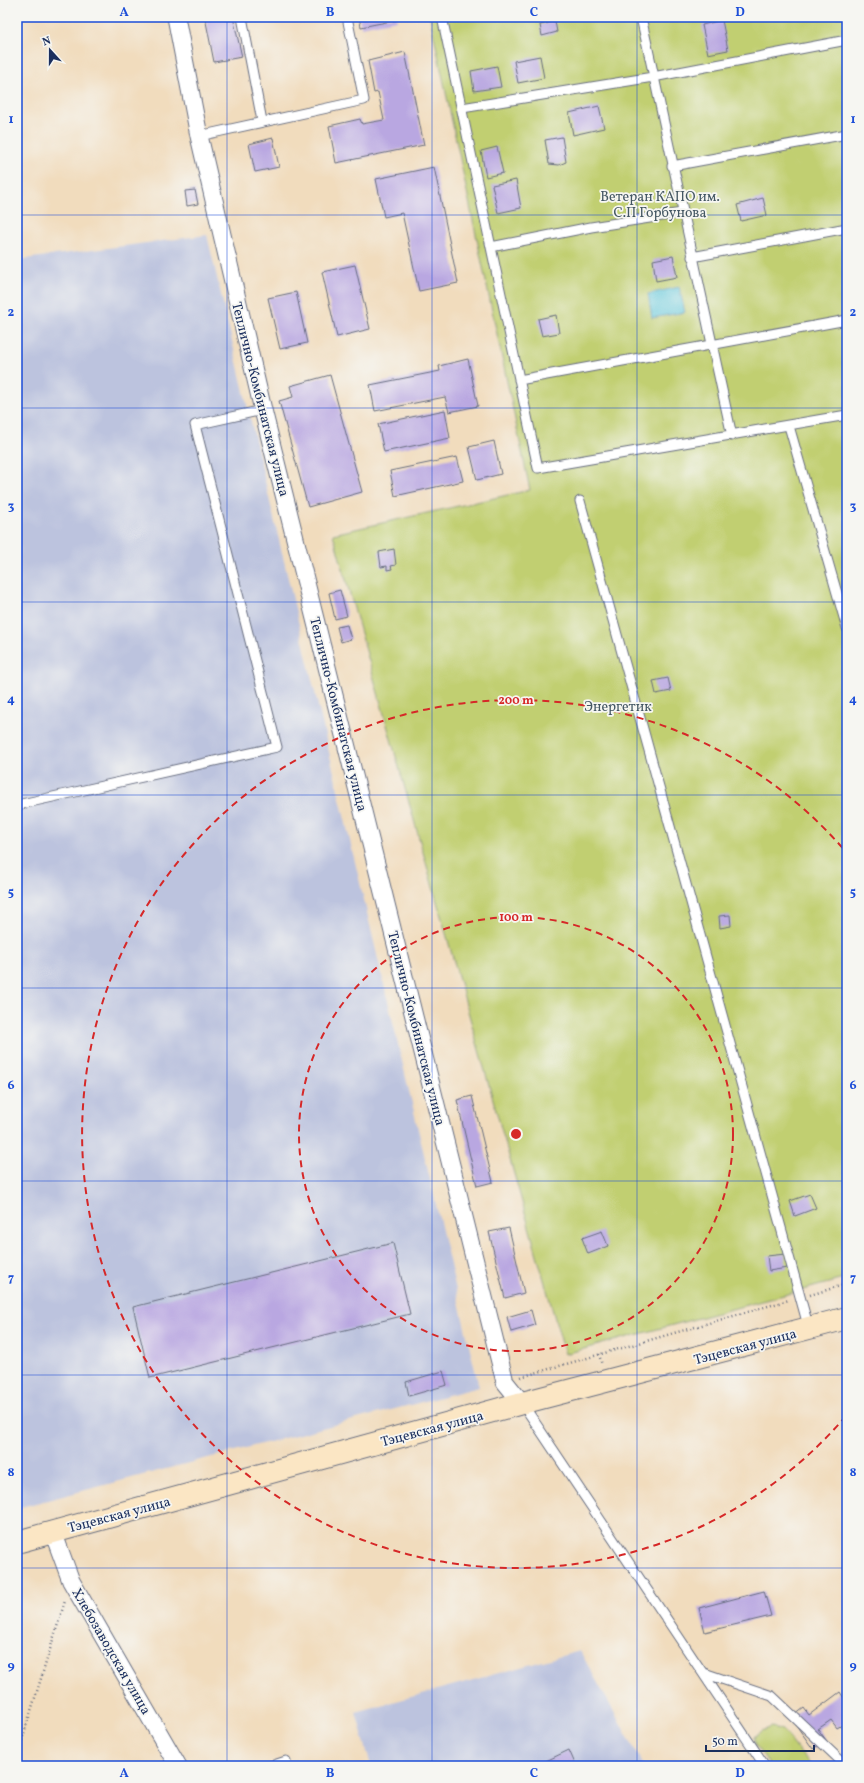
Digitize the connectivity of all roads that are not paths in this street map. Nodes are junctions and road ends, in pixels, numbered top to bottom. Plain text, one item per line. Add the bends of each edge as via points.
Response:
1 (176, 17) edge
2 (242, 17) edge
3 (348, 17) edge
4 (442, 17) edge
5 (641, 17) edge
6 (847, 40) edge
7 (653, 77) junction
8 (462, 108) junction
9 (262, 121) junction
10 (847, 134) edge
11 (199, 136) junction
12 (672, 166) junction
13 (682, 213) junction
14 (847, 228) edge
15 (491, 247) junction
16 (692, 257) junction
17 (847, 320) edge
18 (711, 346) junction
19 (519, 380) junction
20 (263, 410) junction
21 (847, 415) edge
22 (789, 426) junction
23 (732, 436) junction
24 (580, 501) dead end
25 (847, 628) edge
26 (17, 805) edge
27 (847, 1318) edge
28 (809, 1329) junction
29 (522, 1403) junction
30 (54, 1532) junction
31 (17, 1542) edge
32 (704, 1673) junction
33 (178, 1766) edge
34 (271, 1766) edge
35 (287, 1766) edge
36 (766, 1766) edge
37 (840, 1766) edge

1 - 11 street, Теплично-Комбинатская улица
2 - 9 lane
3 - 9 lane via 364,100
4 - 8 lane
5 - 7 lane
6 - 7 lane
7 - 8 lane
7 - 12 lane
8 - 15 lane
9 - 11 lane
10 - 12 lane
11 - 20 street, Теплично-Комбинатская улица
12 - 13 lane
13 - 15 lane via 591,227
13 - 16 lane
14 - 16 lane
15 - 19 lane
16 - 18 lane
17 - 18 lane
18 - 19 lane
18 - 23 lane
19 - 23 lane via 538,468
20 - 26 lane via 195,425 277,747
20 - 29 street, Теплично-Комбинатская улица via 505,1382
21 - 22 lane
22 - 23 lane
22 - 25 lane
24 - 28 lane
27 - 28 main road, Тэцевская улица
28 - 29 main road, Тэцевская улица
29 - 30 main road, Тэцевская улица
29 - 32 lane
30 - 31 main road, Тэцевская улица
30 - 33 street, Хлебозаводская улица via 71,1581
32 - 36 lane
32 - 37 lane via 772,1696 841,1761
34 - 35 lane via 286,1761

